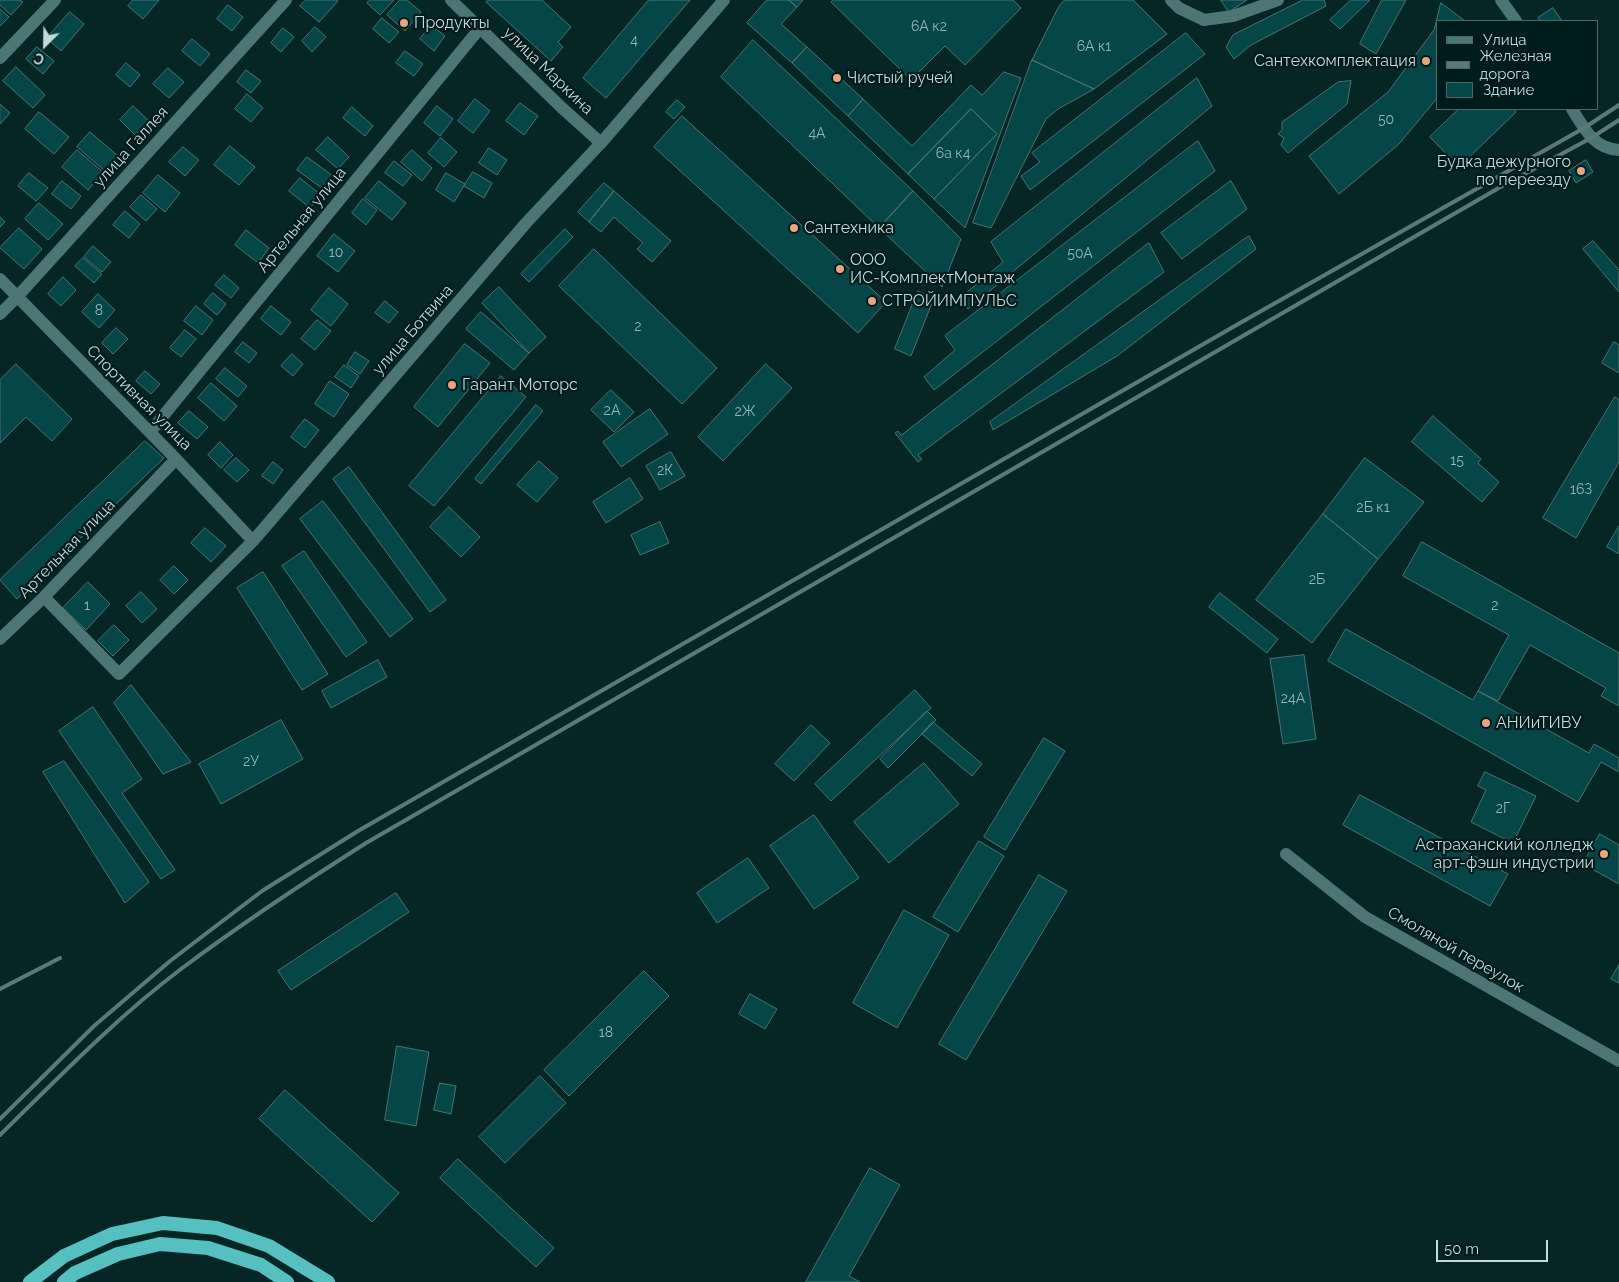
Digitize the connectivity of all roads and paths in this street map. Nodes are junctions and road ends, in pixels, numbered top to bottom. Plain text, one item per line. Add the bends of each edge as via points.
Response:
1 (54, 0) edge
2 (286, 0) edge
3 (451, 0) edge
4 (724, 0) edge
5 (1278, 0) edge
6 (1501, 0) edge
7 (1175, 4) edge
8 (1515, 20) edge
9 (480, 28) junction
10 (0, 58) edge
11 (1573, 110) edge
12 (601, 143) junction
13 (1619, 150) edge
14 (0, 279) edge
15 (17, 298) junction
16 (0, 314) edge
17 (150, 432) junction
18 (176, 459) junction
19 (253, 541) junction
20 (44, 597) junction
21 (0, 639) edge
22 (1286, 854) dead end
23 (1619, 1061) edge
24 (30, 1282) edge
25 (64, 1282) edge
26 (287, 1282) edge
27 (328, 1282) edge

1 - 10 street
2 - 15 street, улица Галлея
3 - 9 street, улица Маркина
4 - 12 street, улица Ботвина
5 - 7 street via 1233,16 1204,20
6 - 8 street
9 - 12 street, улица Маркина
9 - 17 street, Артельная улица
11 - 13 street via 1591,138 1608,150
12 - 19 street, улица Ботвина via 526,223
14 - 15 street, Спортивная улица
15 - 16 street, улица Галлея
15 - 17 street, Спортивная улица
17 - 18 street, Спортивная улица
18 - 19 street, Спортивная улица
18 - 20 street, Артельная улица
19 - 20 street, улица Ботвина via 119,674
20 - 21 street, Артельная улица
22 - 23 street, Смоляной переулок via 1365,917
24 - 27 highway via 64,1256 112,1234 164,1223 217,1228 269,1246
25 - 26 highway via 75,1273 118,1254 160,1244 208,1248 261,1265

